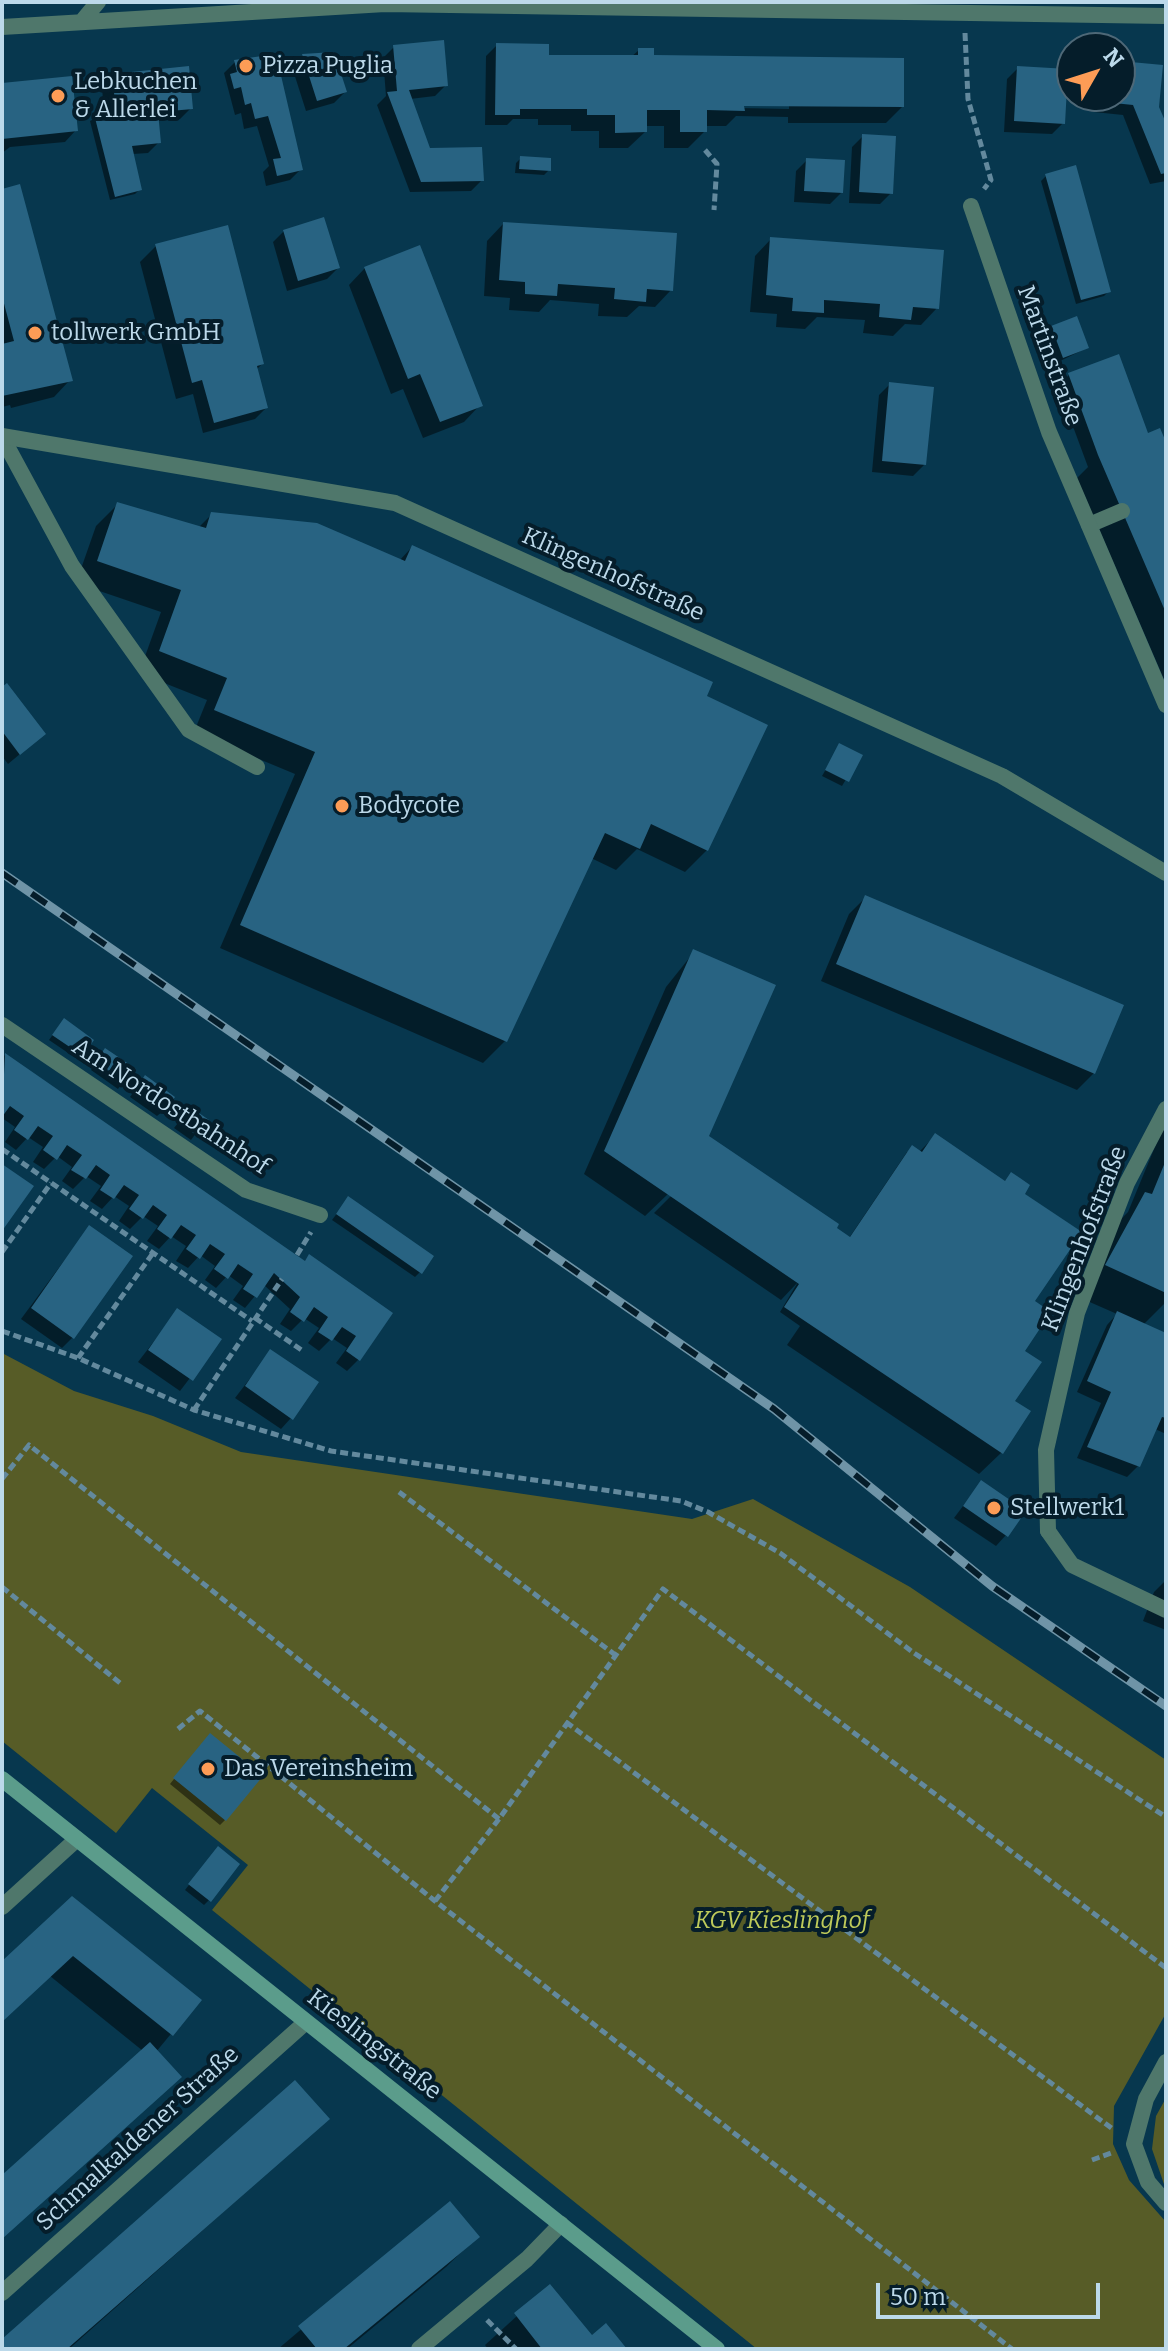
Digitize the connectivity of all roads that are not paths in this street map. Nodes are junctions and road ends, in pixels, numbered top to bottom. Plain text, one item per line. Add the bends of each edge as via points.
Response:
1 (98, 2) edge
2 (1166, 16) edge
3 (83, 20) junction
4 (2, 27) edge
5 (971, 206) road end
6 (2, 437) edge
7 (1122, 511) dead end
8 (1089, 525) junction
9 (1166, 705) edge
10 (257, 767) dead end
11 (1166, 873) edge
12 (2, 1025) edge
13 (1166, 1109) edge
14 (320, 1215) dead end
15 (1166, 1610) edge
16 (2, 1779) edge
17 (77, 1839) junction
18 (2, 1907) edge
19 (306, 2022) junction
20 (1166, 2062) edge
21 (1166, 2203) edge
22 (561, 2224) junction
23 (2, 2293) edge
24 (419, 2349) edge
25 (717, 2349) edge

1 - 3 street
2 - 3 street via 385,4
3 - 4 street
5 - 8 street, Martinstraße via 1049,432
6 - 10 street via 72,566 189,730
6 - 11 street, Klingenhofstraße via 395,503 1002,776
7 - 8 street
8 - 9 street, Martinstraße
12 - 14 street, Am Nordostbahnhof via 246,1190
13 - 15 street, Klingenhofstraße via 1127,1183 1077,1313 1046,1450 1048,1531 1072,1565
16 - 17 street, Kieslingstraße
17 - 18 street
17 - 19 street, Kieslingstraße
19 - 22 street, Kieslingstraße
19 - 23 street, Schmalkaldener Straße
20 - 21 street via 1146,2099 1134,2144 1148,2182
22 - 24 street
22 - 25 street, Kieslingstraße

